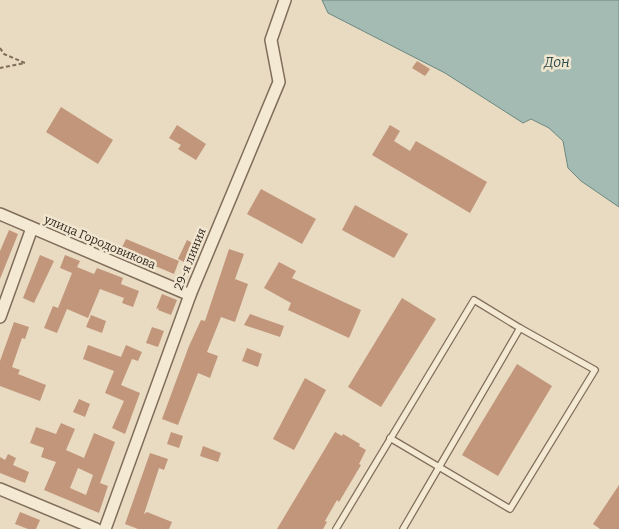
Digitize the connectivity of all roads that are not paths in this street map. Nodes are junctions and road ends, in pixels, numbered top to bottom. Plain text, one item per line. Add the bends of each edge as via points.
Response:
1 (286, 0) edge
2 (0, 214) edge
3 (32, 228) junction
4 (190, 295) junction
5 (0, 317) edge
6 (520, 328) junction
7 (390, 438) junction
8 (438, 466) junction
9 (0, 489) edge
10 (96, 529) edge
11 (105, 529) edge
12 (336, 529) edge
13 (403, 529) edge

1 - 4 street, 29-я линия via 271,40 279,82
2 - 3 street, улица Городовикова
3 - 4 street, улица Городовикова
3 - 5 street
4 - 11 street, 29-я линия
6 - 7 lane via 474,300
6 - 8 lane
6 - 8 lane via 595,370 510,509
7 - 8 lane
7 - 12 lane
8 - 13 lane
9 - 10 street

